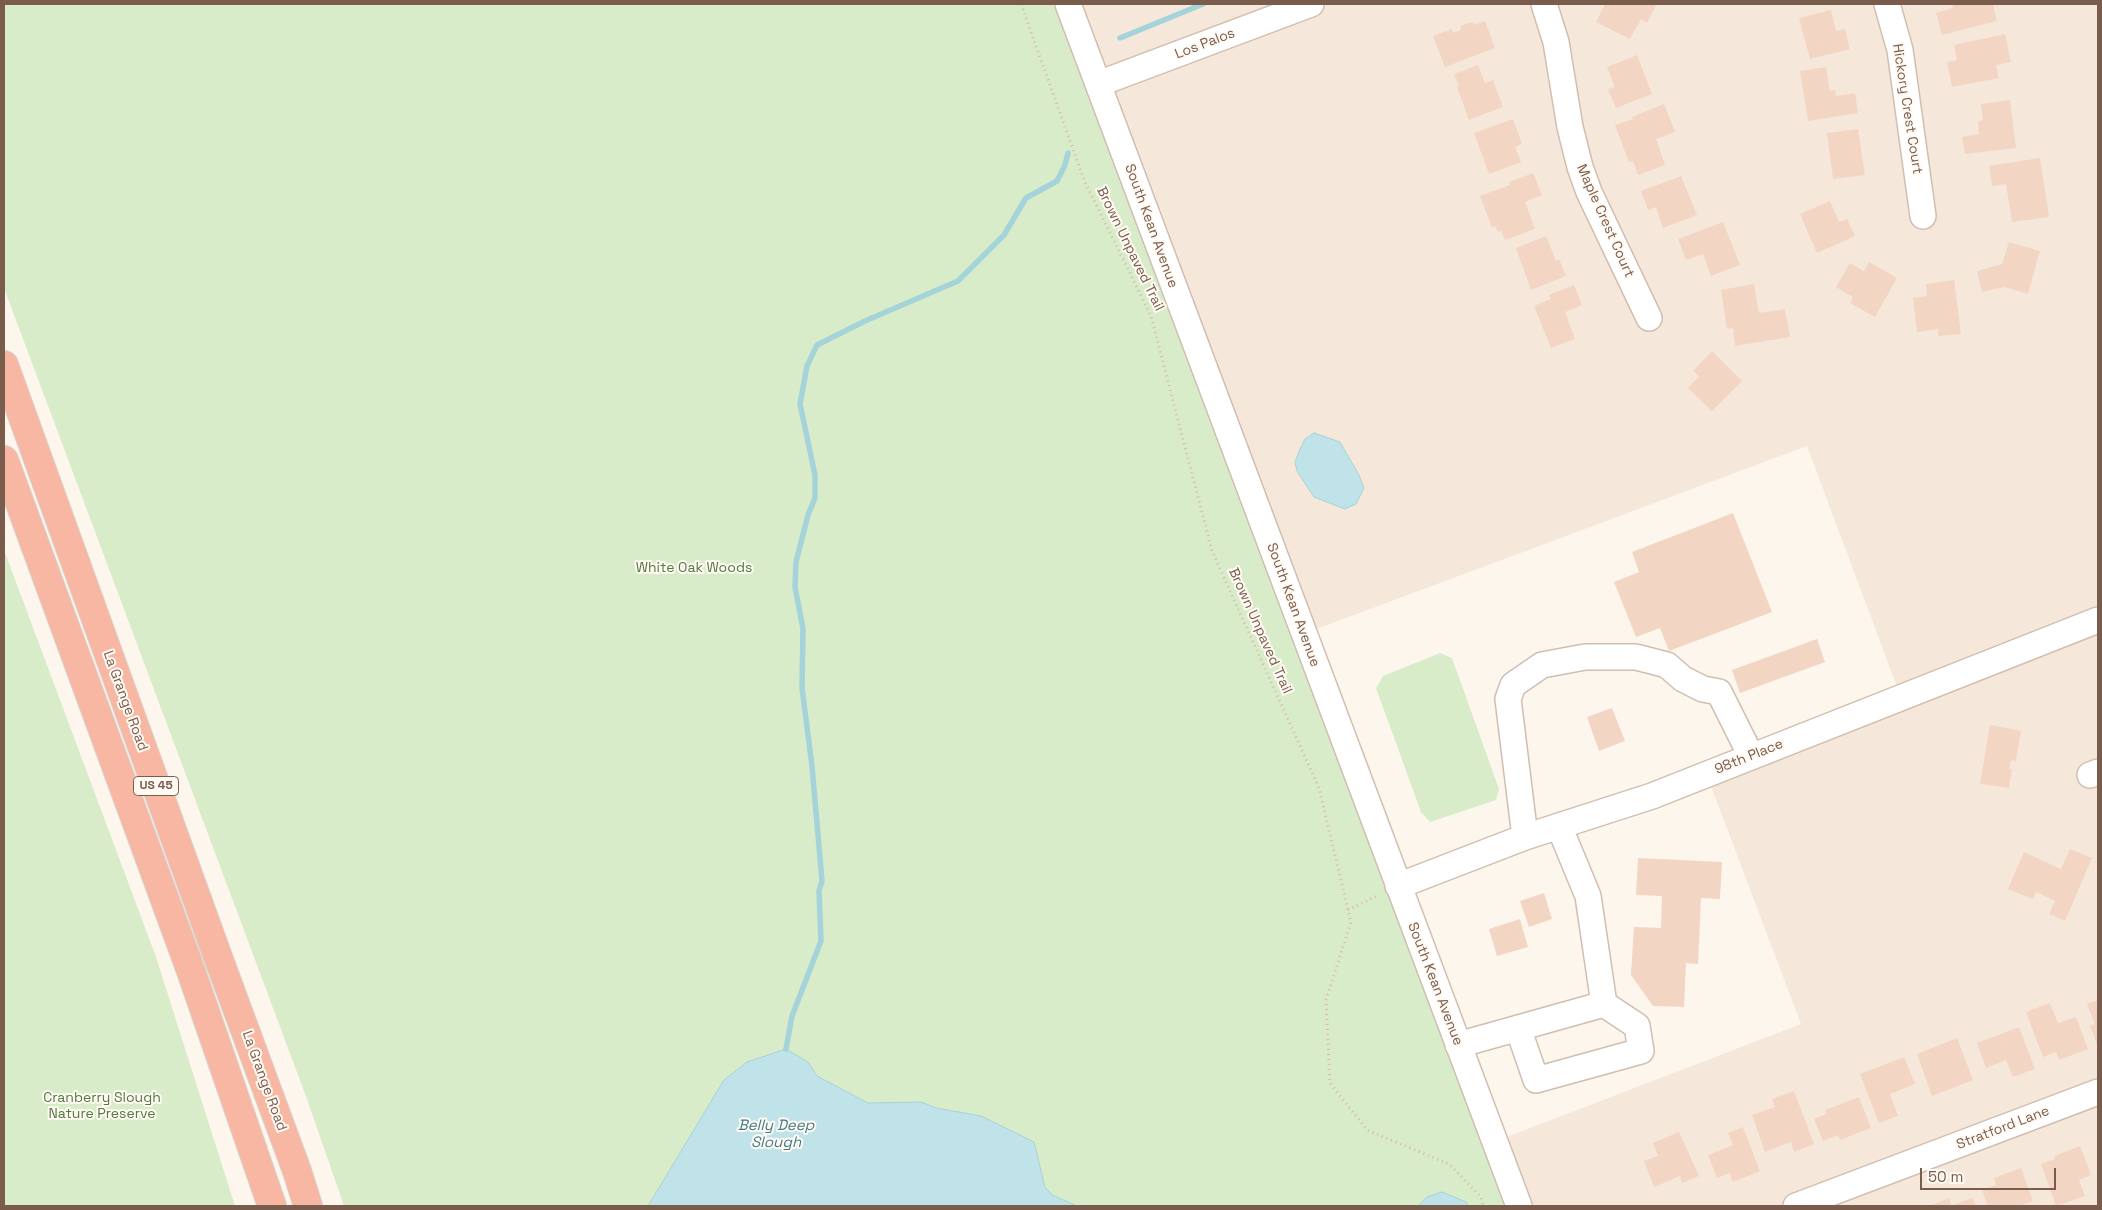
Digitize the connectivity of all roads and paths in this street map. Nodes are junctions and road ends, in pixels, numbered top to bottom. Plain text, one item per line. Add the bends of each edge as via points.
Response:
1 (1021, 4) edge
2 (1068, 4) edge
3 (1311, 4) edge
4 (1544, 4) edge
5 (1887, 4) edge
6 (1098, 84) junction
7 (1923, 216) dead end
8 (1649, 318) dead end
9 (4, 365) edge
10 (4, 460) edge
11 (2098, 620) edge
12 (1751, 756) junction
13 (1559, 826) junction
14 (1525, 837) junction
15 (1398, 886) junction
16 (1348, 910) junction
17 (1604, 1004) junction
18 (1518, 1028) junction
19 (1458, 1045) junction
20 (2098, 1092) edge
21 (272, 1206) edge
22 (308, 1206) edge
23 (1484, 1206) edge
24 (1519, 1206) edge
25 (1796, 1206) edge

1 - 16 path, Brown Unpaved Trail via 1084,180 1151,316 1212,551 1319,788
2 - 6 street, South Kean Avenue
3 - 6 street, Los Palos
4 - 8 street, Maple Crest Court via 1556,42 1580,167
5 - 7 street, Hickory Crest Court via 1900,50
6 - 15 street, South Kean Avenue
9 - 22 highway, La Grange Road / US 45
10 - 21 highway, US 45 via 192,971
11 - 12 street, 98th Place
12 - 13 street, 98th Place via 1652,796
12 - 14 street via 1719,692 1683,679 1667,665 1636,657 1584,657 1542,665 1513,684 1508,699
13 - 14 street, 98th Place
13 - 17 street via 1588,896
14 - 15 street, 98th Place
15 - 16 path
15 - 19 street, South Kean Avenue
16 - 23 path, Brown Unpaved Trail via 1351,922 1326,1000 1330,1082 1367,1130 1448,1164 1481,1197
17 - 18 street
17 - 18 street via 1637,1026 1641,1052 1536,1080
18 - 19 street
19 - 24 street, South Kean Avenue
20 - 25 street, Stratford Lane

